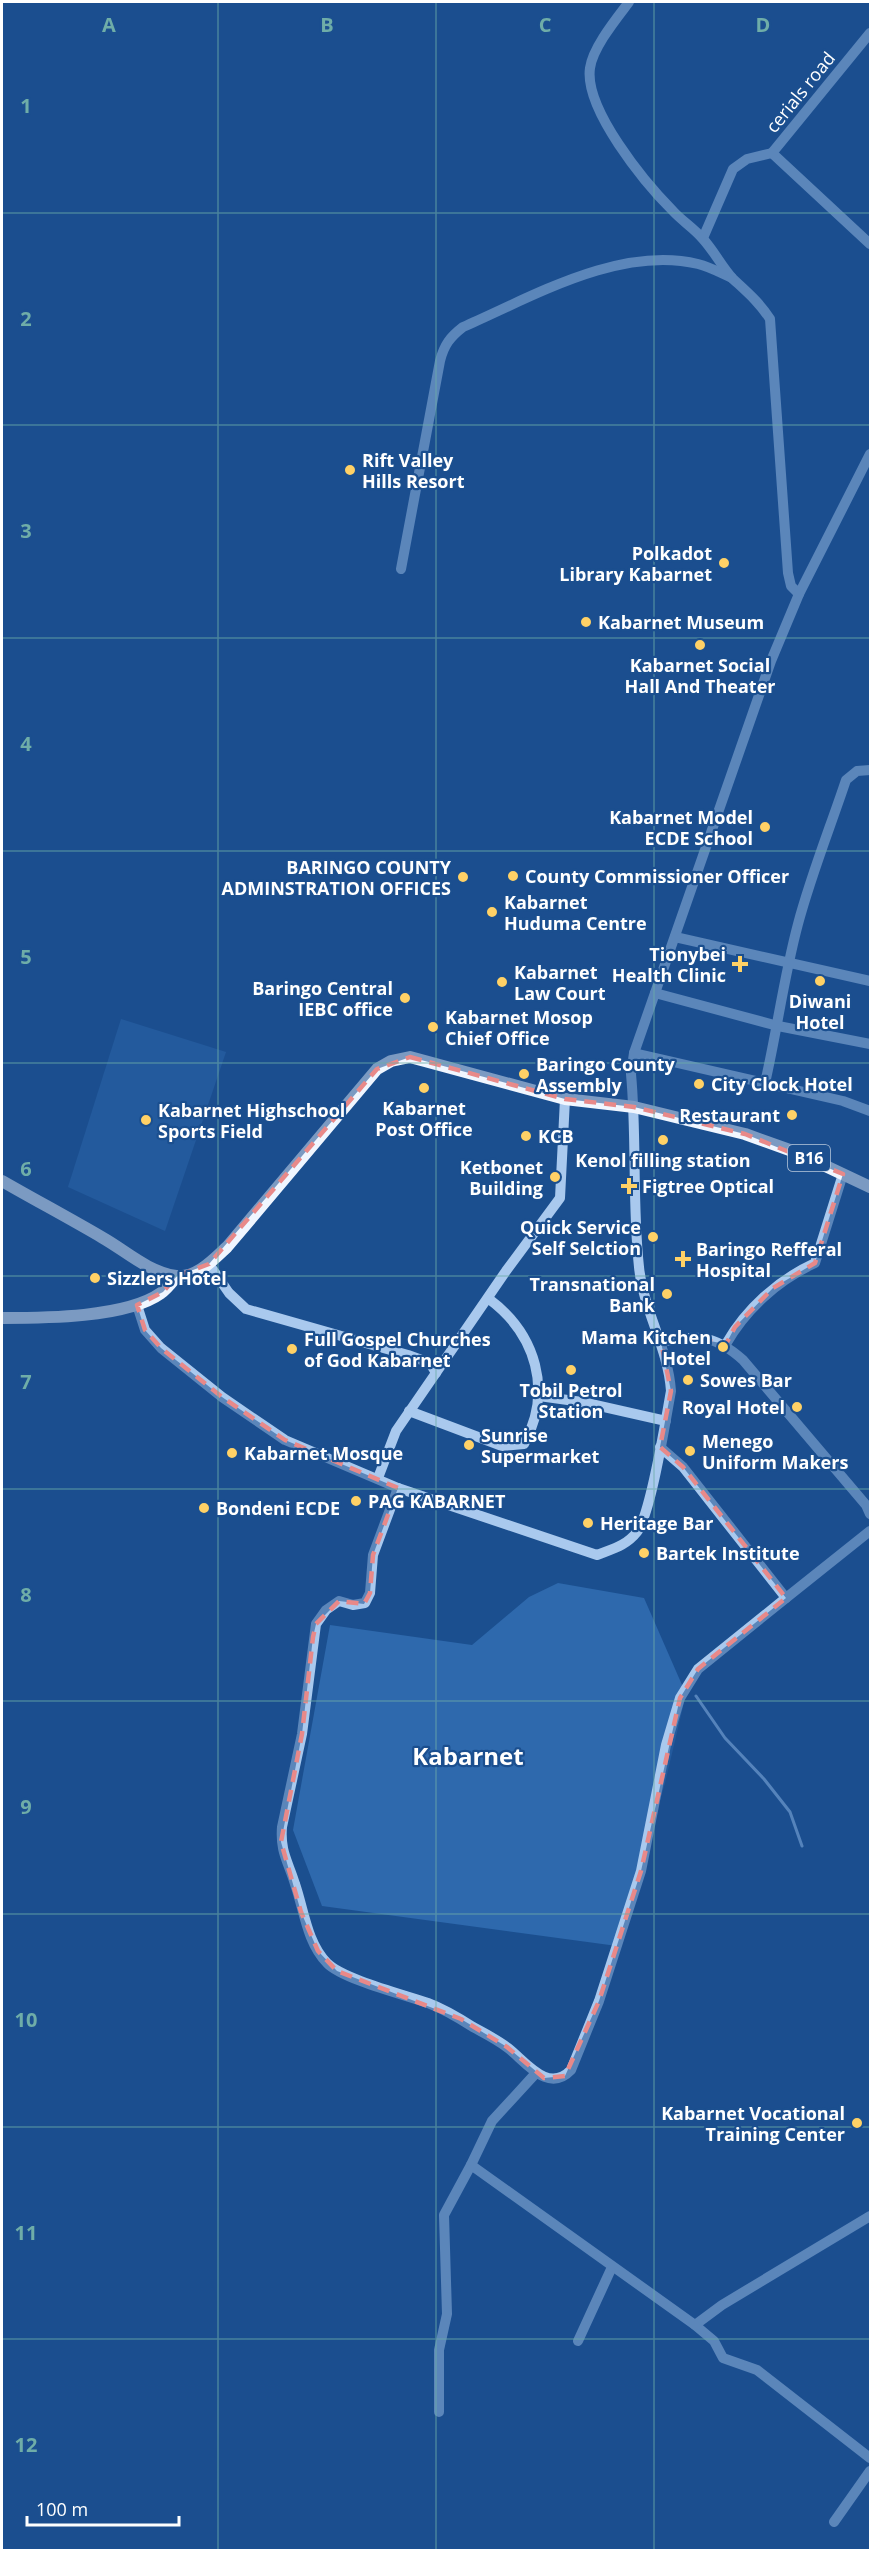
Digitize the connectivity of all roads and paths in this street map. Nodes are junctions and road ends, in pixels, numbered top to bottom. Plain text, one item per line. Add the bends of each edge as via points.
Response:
1 (630, 2) edge
2 (870, 33) edge
3 (772, 153) junction
4 (703, 238) junction
5 (870, 244) edge
6 (732, 278) junction
7 (870, 456) edge
8 (401, 569) dead end
9 (799, 594) junction
10 (870, 770) edge
11 (675, 937) junction
12 (790, 963) junction
13 (870, 981) edge
14 (655, 993) junction
15 (778, 1026) junction
16 (870, 1044) edge
17 (633, 1053) junction
18 (765, 1083) junction
19 (565, 1099) junction
20 (634, 1107) junction
21 (870, 1111) edge
22 (843, 1174) junction
23 (2, 1181) edge
24 (870, 1187) edge
25 (208, 1264) junction
26 (177, 1276) junction
27 (489, 1299) junction
28 (137, 1305) junction
29 (2, 1318) edge
30 (661, 1342) junction
31 (726, 1344) junction
32 (436, 1373) junction
33 (539, 1396) junction
34 (410, 1411) junction
35 (666, 1421) junction
36 (660, 1447) junction
37 (378, 1478) junction
38 (398, 1488) junction
39 (870, 1514) edge
40 (870, 1531) edge
41 (786, 1598) junction
42 (536, 2073) junction
43 (471, 2165) junction
44 (870, 2216) edge
45 (612, 2267) junction
46 (695, 2325) junction
47 (578, 2341) dead end
48 (439, 2412) dead end
49 (870, 2458) edge
50 (870, 2471) edge
51 (834, 2522) dead end

1 - 4 street via 609,29 590,66 595,101 623,153 673,212
2 - 3 street, cerials road
3 - 4 street via 747,159 733,169
3 - 5 street, cerials road
4 - 6 street
6 - 8 street via 698,264 615,264 579,276 463,327 451,336 440,361
6 - 9 street via 770,319 788,573 791,586
7 - 9 street
9 - 11 street via 771,661
10 - 12 street via 857,771 846,780 798,924
11 - 12 street
11 - 14 street
12 - 13 street
12 - 15 street
14 - 15 street
14 - 17 street
15 - 16 street
15 - 18 street
17 - 18 street
17 - 20 street
18 - 21 street
19 - 20 main road, B16
19 - 25 main road, B16 via 436,1062 410,1057 392,1061 377,1069 227,1247
19 - 27 street via 560,1198
20 - 22 main road, B16 via 745,1134
20 - 30 street via 639,1268 649,1316
22 - 24 main road, B16
22 - 31 street via 815,1263 773,1288 735,1327
23 - 26 main road via 140,1263
25 - 26 main road, B16 via 191,1274
25 - 32 street via 246,1309 408,1355 430,1363
26 - 28 main road via 163,1292
27 - 32 street
27 - 33 street via 509,1314 530,1345
28 - 29 main road via 66,1317
28 - 37 street via 145,1330 161,1348 222,1397 285,1440
30 - 31 street via 688,1337
30 - 35 street via 669,1374
31 - 39 street
32 - 34 street
33 - 34 street via 527,1437 518,1446 502,1446
33 - 35 street
34 - 37 street via 396,1431
35 - 36 street
36 - 38 street via 638,1531 625,1544 597,1555
36 - 41 street via 683,1467
37 - 38 street
38 - 42 street via 376,1545 370,1593 365,1603 339,1601 316,1624 302,1734 282,1827 285,1864 295,1882 301,1912 327,1963 351,1978 432,2004 461,2019 507,2047
40 - 41 street
41 - 42 street via 698,1669 680,1698 666,1745 646,1852 572,2070 550,2079
42 - 43 street via 492,2121
43 - 45 street
43 - 48 street via 444,2216 447,2314 439,2350
44 - 46 street
45 - 46 street
45 - 47 street
46 - 49 street via 714,2341 723,2358 763,2374
50 - 51 street

